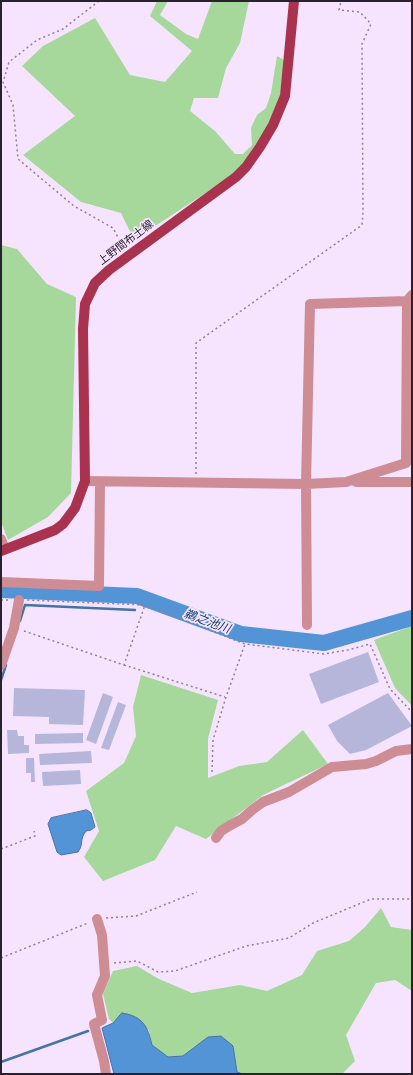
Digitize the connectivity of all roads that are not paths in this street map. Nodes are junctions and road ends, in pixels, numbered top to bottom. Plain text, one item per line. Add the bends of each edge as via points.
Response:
1 (294, 1) edge
2 (409, 298) edge
3 (85, 481) junction
4 (100, 482) junction
5 (346, 482) junction
6 (412, 482) edge
7 (306, 484) junction
8 (2, 546) edge
9 (1, 582) edge
10 (19, 600) road end
11 (307, 625) dead end
12 (1, 665) edge
13 (412, 749) edge
14 (216, 838) dead end
15 (101, 919) road end
16 (106, 1074) edge

1 - 3 main road, 上野間布土線 via 285,96 260,147 236,177 109,270 95,283 85,304
2 - 5 street via 406,463
2 - 7 street via 310,304
3 - 4 street
3 - 8 main road, 上野間布土線 via 75,508 63,524 55,530
4 - 7 street
4 - 9 street via 99,586
5 - 6 street
5 - 7 street
7 - 11 street
10 - 12 street via 14,628
13 - 14 street via 396,751 366,764 332,767 289,792 263,802 242,819 228,826
15 - 16 street via 105,976 97,995 102,1020 94,1024

